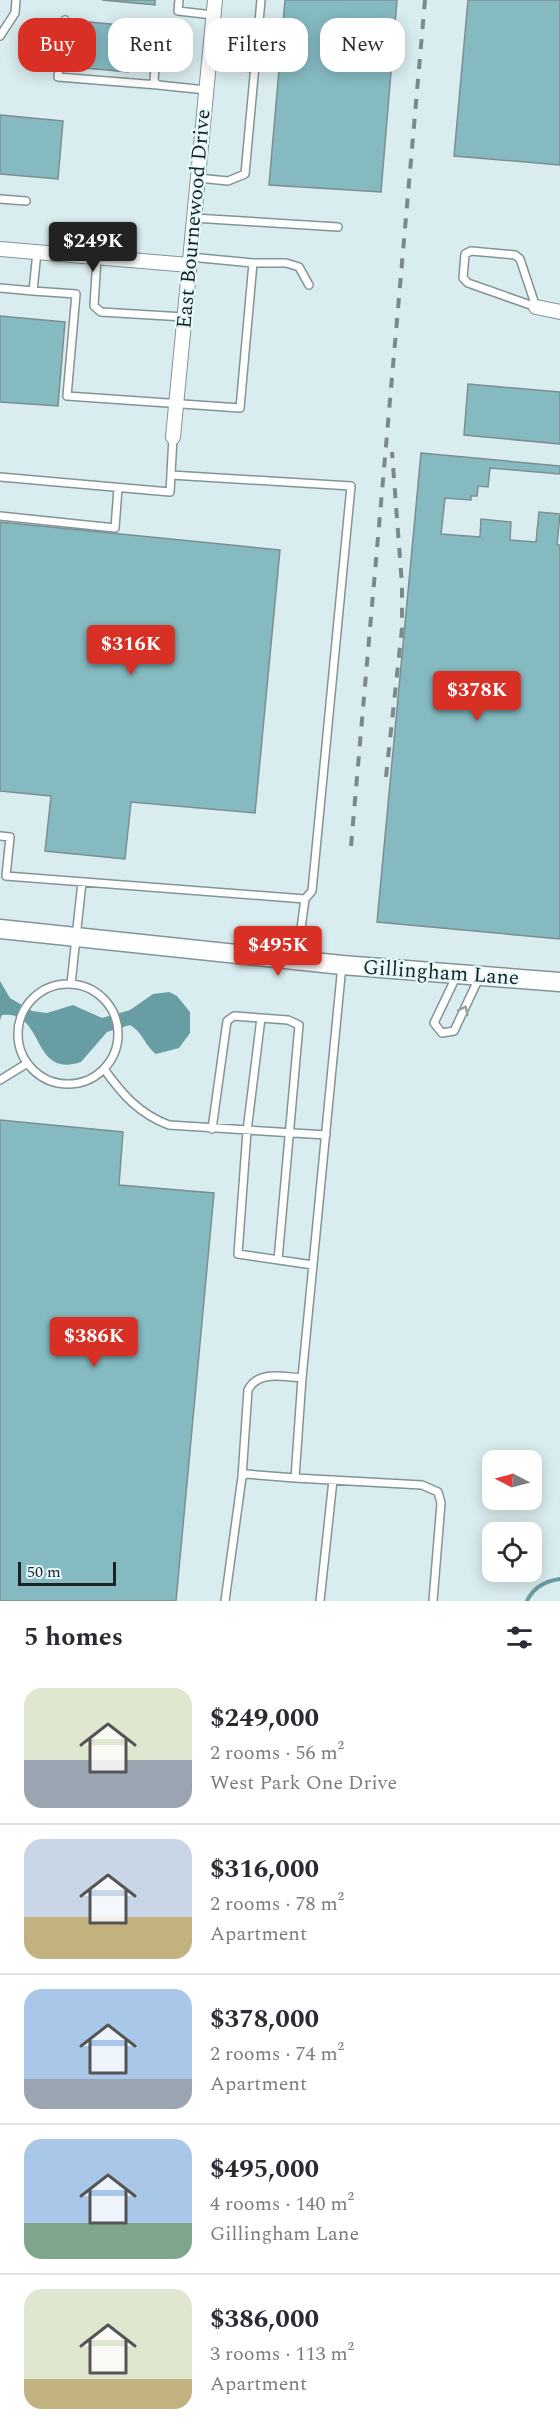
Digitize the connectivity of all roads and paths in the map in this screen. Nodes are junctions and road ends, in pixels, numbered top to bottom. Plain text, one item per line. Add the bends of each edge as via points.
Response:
1 (16, 0) edge
2 (179, 0) edge
3 (215, 0) edge
4 (261, 0) edge
5 (213, 15) junction
6 (213, 18) edge
7 (259, 18) edge
8 (0, 36) edge
9 (59, 72) edge
10 (155, 72) edge
11 (208, 72) edge
12 (255, 72) edge
13 (158, 85) junction
14 (206, 90) junction
15 (198, 178) junction
16 (0, 199) edge
17 (26, 201) dead end
18 (194, 218) junction
19 (338, 227) dead end
20 (0, 249) edge
21 (37, 252) junction
22 (97, 257) junction
23 (190, 261) junction
24 (253, 263) junction
25 (309, 285) dead end
26 (0, 288) edge
27 (33, 291) junction
28 (536, 307) junction
29 (560, 312) edge
30 (184, 317) junction
31 (176, 405) junction
32 (173, 437) joint
33 (171, 475) junction
34 (0, 477) edge
35 (118, 488) junction
36 (0, 516) edge
37 (0, 836) edge
38 (3, 877) edge
39 (82, 882) junction
40 (305, 899) junction
41 (0, 929) edge
42 (75, 937) junction
43 (297, 960) junction
44 (342, 965) junction
45 (457, 974) junction
46 (480, 976) junction
47 (560, 982) edge
48 (71, 984) junction
49 (261, 1018) junction
50 (26, 1064) junction
51 (104, 1069) junction
52 (0, 1080) edge
53 (212, 1129) junction
54 (247, 1131) junction
55 (288, 1133) junction
56 (326, 1135) junction
57 (278, 1260) junction
58 (313, 1265) junction
59 (302, 1378) junction
60 (242, 1477) junction
61 (295, 1478) junction
62 (333, 1480) junction
63 (225, 1601) edge
64 (320, 1601) edge
65 (432, 1601) edge

1 - 8 lane via 15,14
2 - 5 lane via 178,11
3 - 5 street, East Bournewood Drive
4 - 7 lane
5 - 6 street, East Bournewood Drive
9 - 13 lane via 58,77
10 - 13 lane
11 - 14 street, East Bournewood Drive
12 - 15 lane via 245,174 228,180
13 - 14 lane
14 - 15 street, East Bournewood Drive
15 - 18 street, East Bournewood Drive
16 - 17 lane
18 - 19 lane
18 - 23 street, East Bournewood Drive
20 - 21 street
21 - 22 street
21 - 27 lane
22 - 23 street
22 - 30 lane via 94,306 101,312
23 - 24 lane
23 - 30 street, East Bournewood Drive
24 - 25 lane via 299,267
24 - 31 lane via 240,408
26 - 27 lane
27 - 31 lane via 76,294 67,396
28 - 28 lane via 468,283 463,278 465,254 471,251 515,255 520,259
28 - 29 street
30 - 31 street, East Bournewood Drive
31 - 32 street, East Bournewood Drive
32 - 33 lane
33 - 35 lane via 170,492
33 - 40 lane via 351,486 312,891
34 - 35 lane
35 - 36 lane via 115,528
37 - 38 lane via 10,837
38 - 39 lane
39 - 40 lane
39 - 42 lane
40 - 43 lane
41 - 42 street, Gillingham Lane
42 - 43 street, Gillingham Lane
42 - 48 lane
43 - 44 street, Gillingham Lane
44 - 45 street, Gillingham Lane
44 - 56 lane
45 - 46 street, Gillingham Lane
45 -> 46 lane via 434,1023 442,1033 454,1031
46 - 47 street, Gillingham Lane
48 - 50 lane via 55,985 28,1003 18,1025 19,1049
48 - 51 lane via 102,997 112,1011 118,1035 111,1060
49 - 53 lane via 234,1016 227,1021
49 - 54 lane
49 - 55 lane via 299,1025
50 - 51 lane via 38,1076 68,1085 85,1082
50 - 52 lane
51 - 53 lane via 125,1097 150,1118 169,1125
53 - 54 lane
54 - 55 lane
54 - 57 lane via 238,1254
55 - 56 lane
55 - 57 lane
56 - 58 lane
57 - 58 lane
58 - 59 lane
59 - 60 lane via 265,1376 251,1383
59 - 61 lane
60 - 61 lane via 246,1474
60 - 63 lane
61 - 62 lane
62 - 64 lane
62 - 65 lane via 422,1485 438,1492 441,1503

